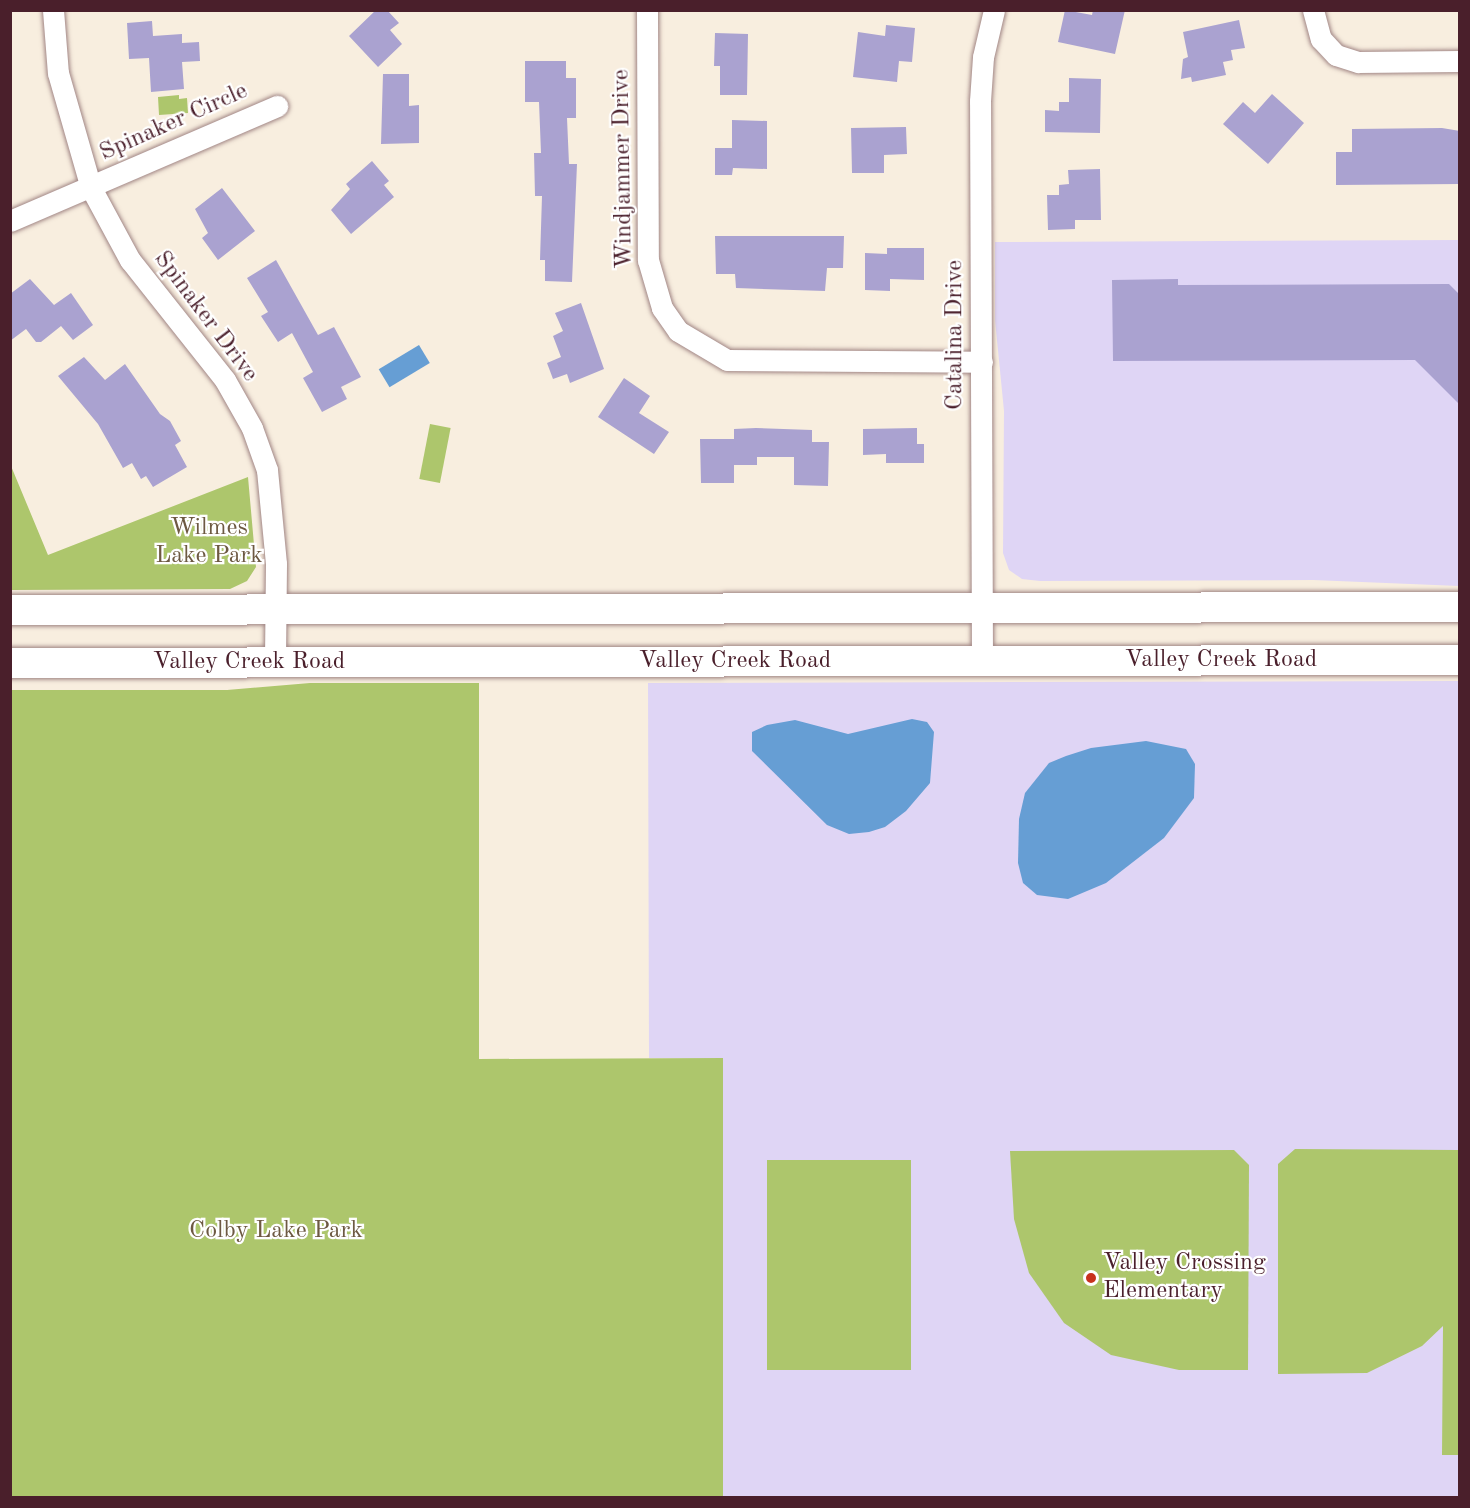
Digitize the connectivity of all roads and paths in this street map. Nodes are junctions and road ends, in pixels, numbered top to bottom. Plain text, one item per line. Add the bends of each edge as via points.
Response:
1 (53, 10) edge
2 (647, 10) edge
3 (994, 10) edge
4 (1313, 10) edge
5 (1460, 61) edge
6 (277, 106) dead end
7 (91, 188) junction
8 (10, 221) edge
9 (982, 362) junction
10 (1460, 607) edge
11 (981, 608) junction
12 (10, 610) edge
13 (276, 610) junction
14 (1460, 660) edge
15 (982, 661) junction
16 (10, 663) edge
17 (275, 663) junction

1 - 7 street, Spinaker Drive via 58,73
2 - 9 street, Windjammer Drive via 648,260 662,308 678,331 727,360
3 - 9 street, Catalina Drive via 983,57 980,101
4 - 5 street via 1321,39 1336,55 1358,62
6 - 7 street, Spinaker Circle
7 - 8 street, Spinaker Circle
7 - 13 street, Spinaker Drive via 130,260 225,380 252,428 267,470 274,524
9 - 11 street, Catalina Drive
10 - 11 main road
11 - 13 main road
11 - 15 street, Catalina Drive
12 - 13 main road
13 - 17 street, Spinaker Drive
14 - 15 main road, Valley Creek Road
15 - 17 main road, Valley Creek Road
16 - 17 main road, Valley Creek Road

